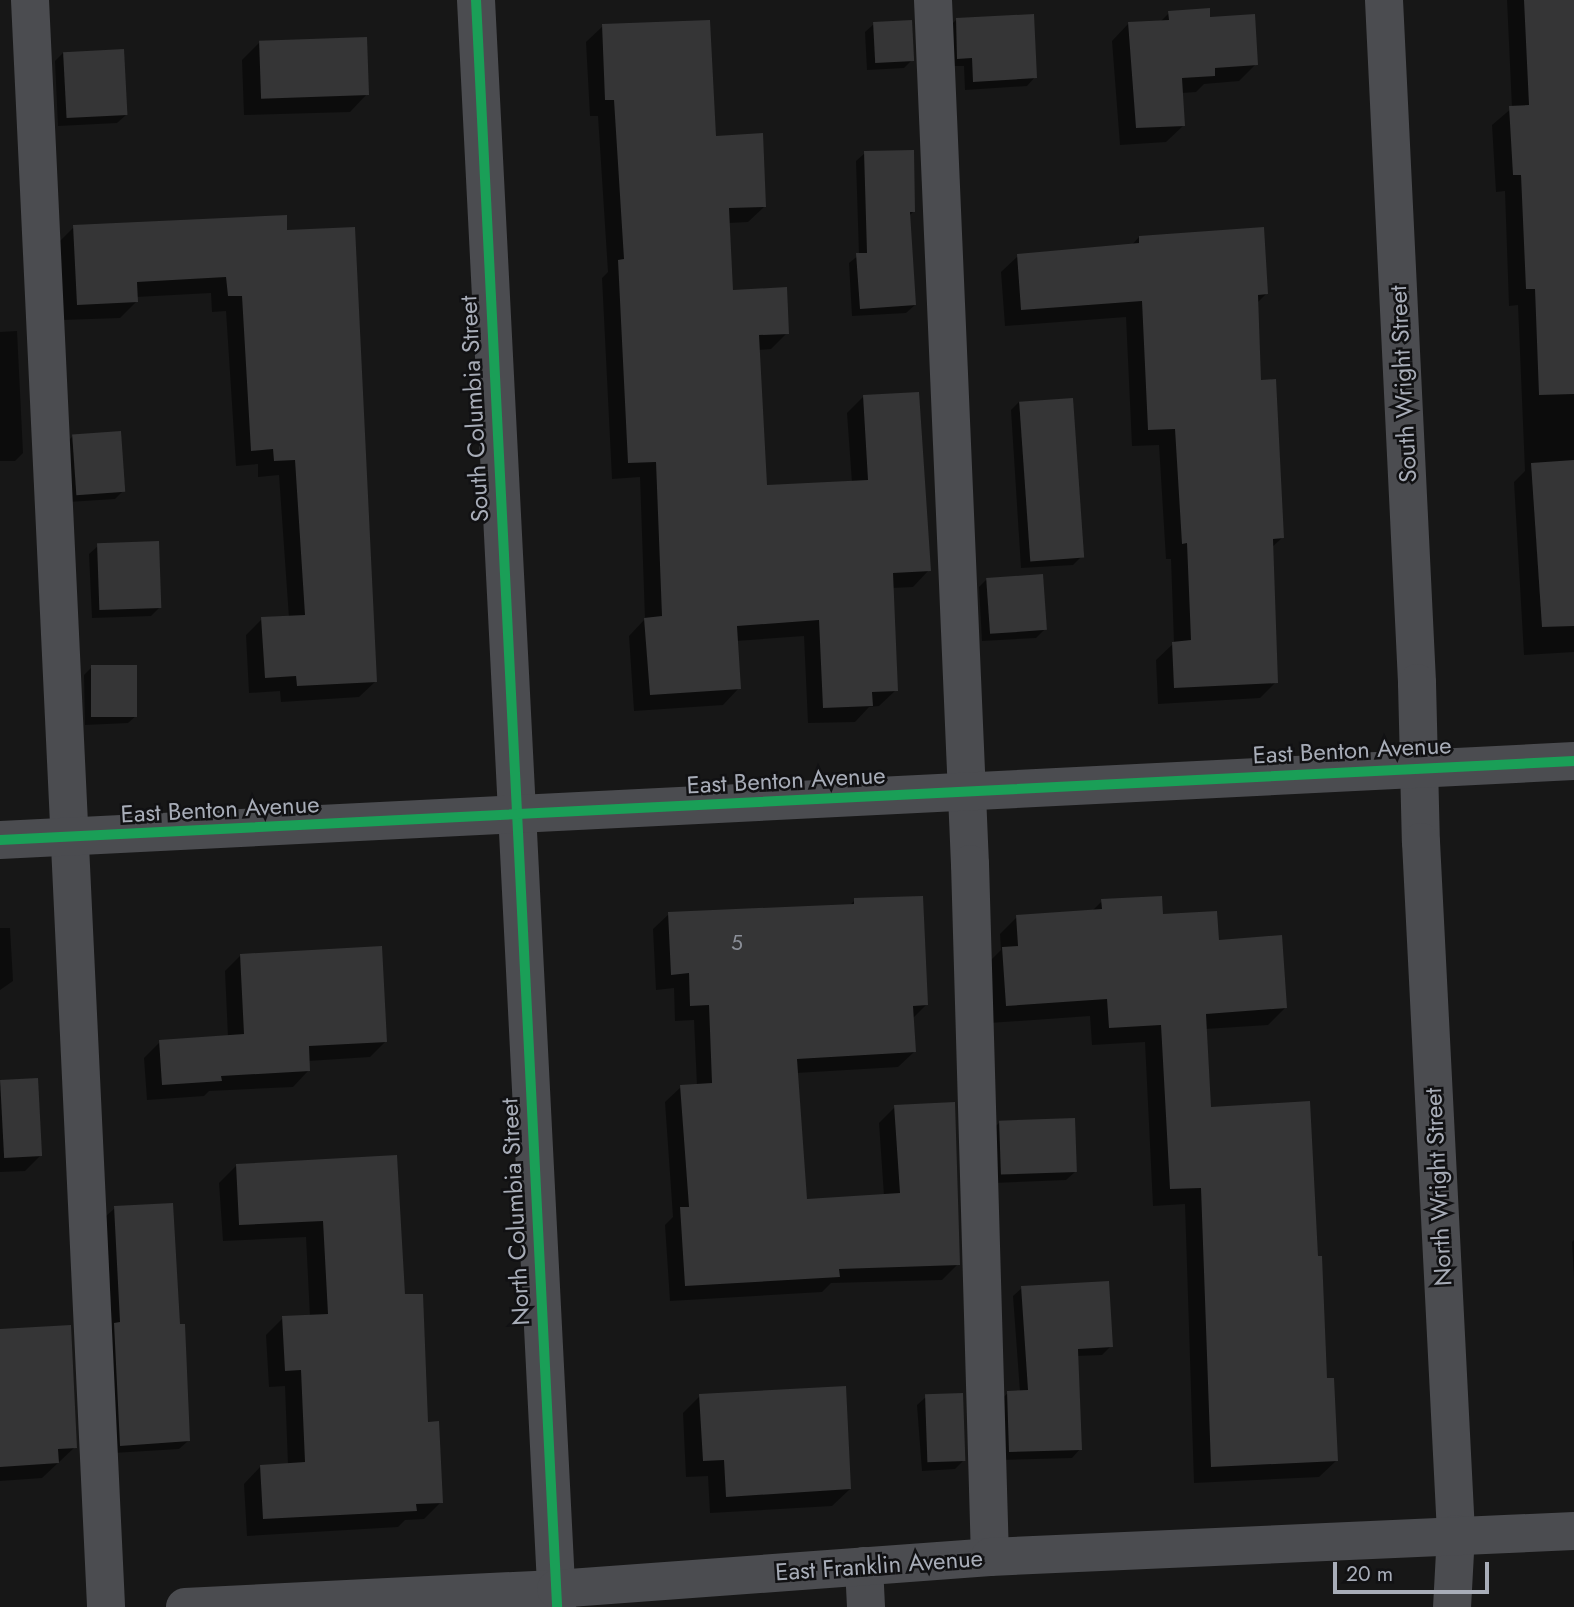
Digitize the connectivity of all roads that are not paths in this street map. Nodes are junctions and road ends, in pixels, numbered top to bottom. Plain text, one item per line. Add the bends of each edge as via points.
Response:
1 (30, 0) edge
2 (476, 0) edge
3 (933, 0) edge
4 (1384, 0) edge
5 (1574, 761) edge
6 (1419, 767) junction
7 (966, 792) junction
8 (515, 815) junction
9 (72, 838) junction
10 (0, 840) edge
11 (1574, 1531) edge
12 (1457, 1534) junction
13 (990, 1557) junction
14 (864, 1566) junction
15 (556, 1598) edge
16 (106, 1607) edge
17 (185, 1607) edge
18 (866, 1607) edge
19 (1452, 1607) edge

1 - 9 street via 65,771
2 - 8 street, South Columbia Street
3 - 7 street
4 - 6 street, South Wright Street
5 - 6 street, East Benton Avenue
6 - 7 street, East Benton Avenue
6 - 12 street, North Wright Street
7 - 8 street, East Benton Avenue
7 - 13 street
8 - 9 street, East Benton Avenue
8 - 15 street, North Columbia Street
9 - 10 street, East Benton Avenue
9 - 16 street
11 - 12 street, East Franklin Avenue
12 - 13 street, East Franklin Avenue
12 - 19 street, North Wright Street
13 - 14 street, East Franklin Avenue
14 - 15 street, East Franklin Avenue
14 - 18 street
15 - 17 street, East Franklin Avenue

